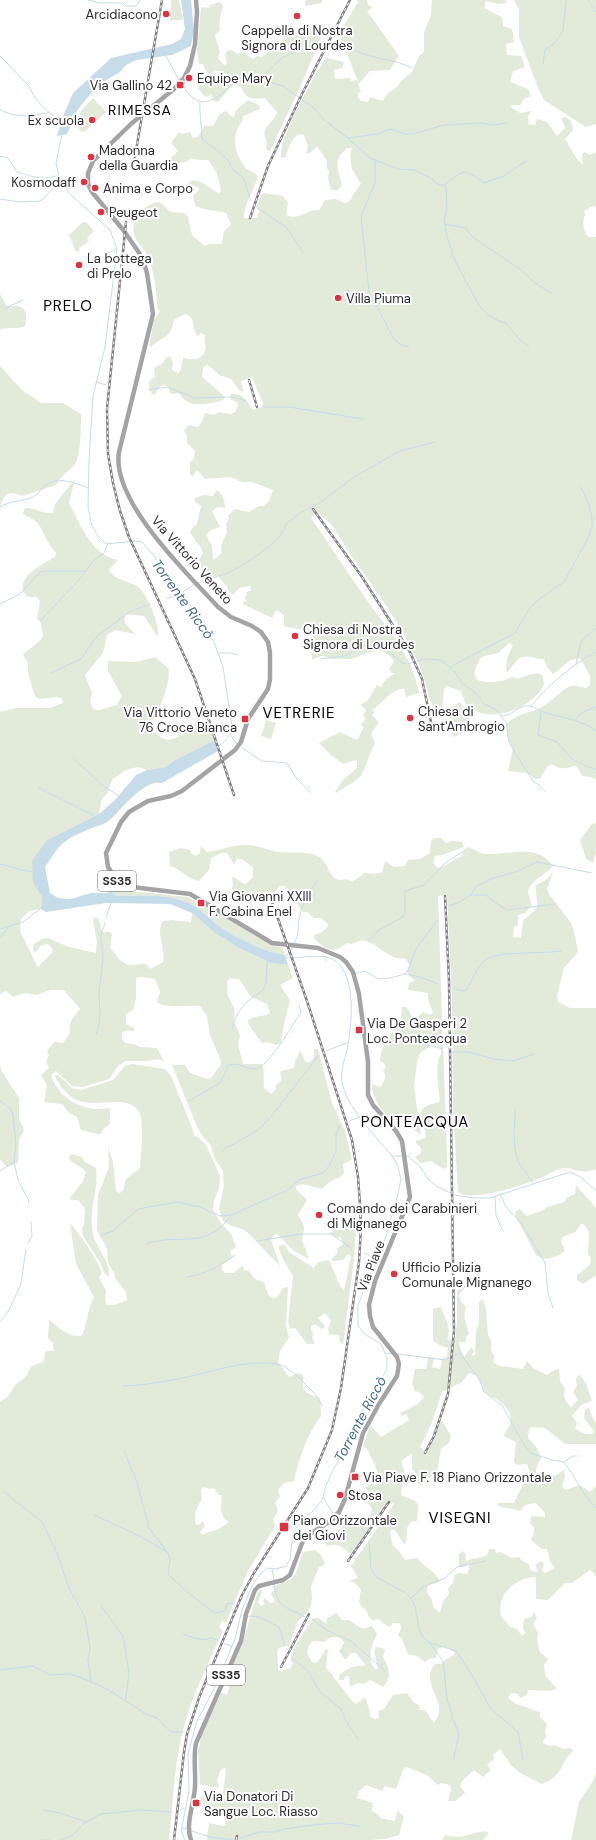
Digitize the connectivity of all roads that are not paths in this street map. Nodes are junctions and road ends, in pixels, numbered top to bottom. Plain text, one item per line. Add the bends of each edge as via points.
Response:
1 (196, 0) edge
2 (405, 1161) joint
3 (191, 1840) edge

1 - 2 main road, Via Vittorio Veneto / SS35 via 195,44 190,66 184,78 162,100 123,131 88,168 88,184 92,192 139,252 147,272 153,314 118,463 137,512 150,532 218,607 231,617 257,628 264,636 269,647 270,679 268,689 248,719 239,746 182,791 148,801 130,812 121,822 106,854 108,867 117,881 124,886 190,894 272,942 314,947 344,960 351,968 359,994 368,1062 368,1095 402,1141
2 - 3 main road, Via Piave / SS35 via 410,1201 375,1281 369,1305 373,1327 394,1352 399,1371 363,1434 339,1512 332,1520 306,1536 290,1575 255,1590 246,1614 241,1641 199,1733 195,1750 195,1785 188,1828

